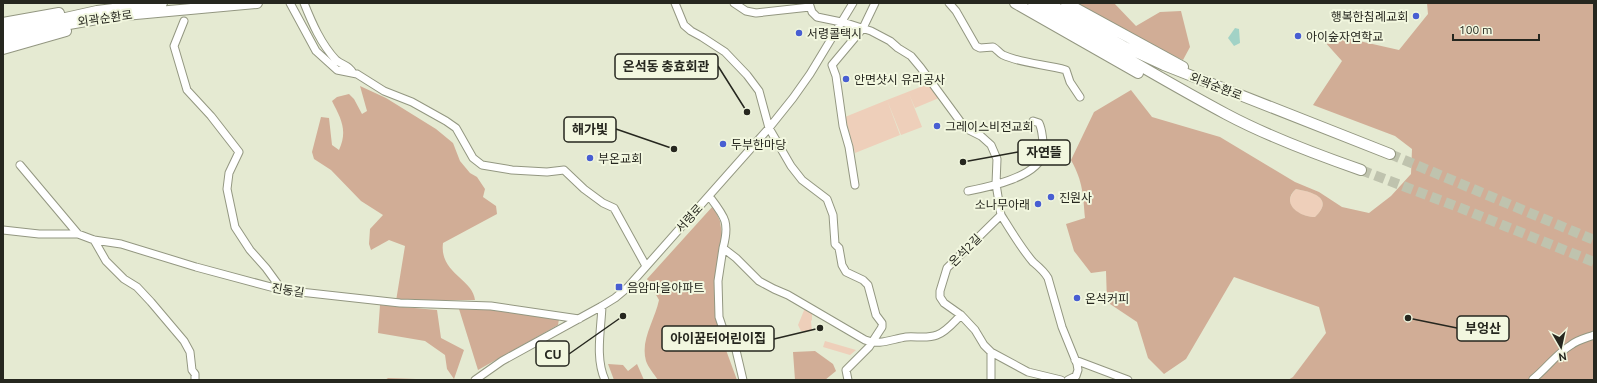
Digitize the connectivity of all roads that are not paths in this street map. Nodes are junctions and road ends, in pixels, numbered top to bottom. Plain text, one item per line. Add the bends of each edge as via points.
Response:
1 (162, 3) edge
2 (257, 3) edge
3 (290, 3) edge
4 (304, 3) edge
5 (675, 3) edge
6 (734, 3) edge
7 (853, 3) edge
8 (875, 3) edge
9 (949, 3) edge
10 (1015, 3) edge
11 (1033, 3) edge
12 (1048, 3) edge
13 (1066, 3) edge
14 (809, 5) edge
15 (141, 9) junction
16 (184, 21) dead end
17 (3, 22) edge
18 (842, 22) junction
19 (863, 28) junction
20 (3, 32) edge
21 (3, 40) edge
22 (3, 49) edge
23 (353, 73) junction
24 (1233, 93) junction
25 (1080, 97) dead end
26 (1227, 114) junction
27 (1033, 121) dead end
28 (769, 128) junction
29 (1390, 154) tunnel mouth
30 (20, 165) dead end
31 (1361, 170) tunnel mouth
32 (996, 184) junction
33 (854, 185) dead end
34 (968, 191) dead end
35 (709, 196) junction
36 (1001, 215) junction
37 (3, 230) edge
38 (78, 234) junction
39 (94, 240) junction
40 (723, 248) junction
41 (646, 266) junction
42 (282, 290) junction
43 (602, 306) junction
44 (961, 315) junction
45 (579, 319) junction
46 (1594, 335) edge
47 (872, 343) junction
48 (991, 352) junction
49 (1075, 360) junction
50 (1533, 379) dead end
51 (195, 380) edge
52 (475, 380) edge
53 (605, 380) edge
54 (743, 380) edge
55 (848, 380) edge
56 (991, 380) edge
57 (1061, 380) edge
58 (1068, 380) edge
59 (1128, 380) edge

1 - 15 highway, 외곽순환로
2 - 15 highway, 외곽순환로
3 - 23 street via 316,51 337,70
4 - 23 street via 326,47
5 - 28 street via 684,25 691,32 725,52 747,75 759,91
6 - 14 street via 746,11 756,13
7 - 18 street, 서령로
8 - 19 street
9 - 25 street via 970,32 976,46 993,47 1000,53 1033,65 1066,70
10 - 26 highway via 1141,74
11 - 26 highway, 외곽순환로
12 - 24 highway, 외곽순환로 via 1125,47
13 - 24 highway
14 - 18 street via 817,17
15 - 17 highway via 42,15
15 - 20 highway, 외곽순환로 via 74,15
15 - 21 highway, 외곽순환로
15 - 22 highway
16 - 42 street via 174,46 187,90 239,152 229,173 226,189 235,227
18 - 19 street
18 - 28 street, 서령로 via 806,80
19 - 32 street via 880,35 909,54 965,128 987,140 996,155
19 - 33 street via 832,65
23 - 41 street via 384,91 412,102 456,128 473,158 482,165 512,170 564,170 584,189 614,208
24 - 29 highway, 외곽순환로
26 - 31 highway, 외곽순환로 via 1282,140
27 - 32 street via 1039,123 1042,134 1044,151 1039,161 1027,173
28 - 35 street, 서령로
28 - 47 street via 790,166 802,180 827,198 830,204 835,244 839,248 842,265 846,272 868,285 876,315 883,325
30 - 38 street
32 - 34 street
32 - 36 street
35 - 40 street via 727,224
35 - 41 street, 서령로
36 - 44 street, 온석2길 via 947,268 940,297
36 - 49 street via 1033,261 1045,272 1052,288 1063,331
37 - 38 street, 진동길 via 39,234
38 - 39 street, 진동길
39 - 42 street, 진동길 via 121,244 196,268
39 - 51 street via 106,262 137,287 184,341 190,352
40 - 47 street via 763,283
40 - 54 street via 718,280 719,317 723,329 735,346
41 - 43 street, 서령로 via 621,293
42 - 45 street, 진동길 via 400,303 491,306
43 - 45 street, 서령로
43 - 53 street via 600,356
44 - 47 street via 937,336 906,337
44 - 48 street
45 - 52 street, 서령로
46 - 50 street via 1570,345
47 - 55 street via 846,370
48 - 56 street
48 - 57 street via 1028,372
49 - 58 street via 1077,374
49 - 59 street

